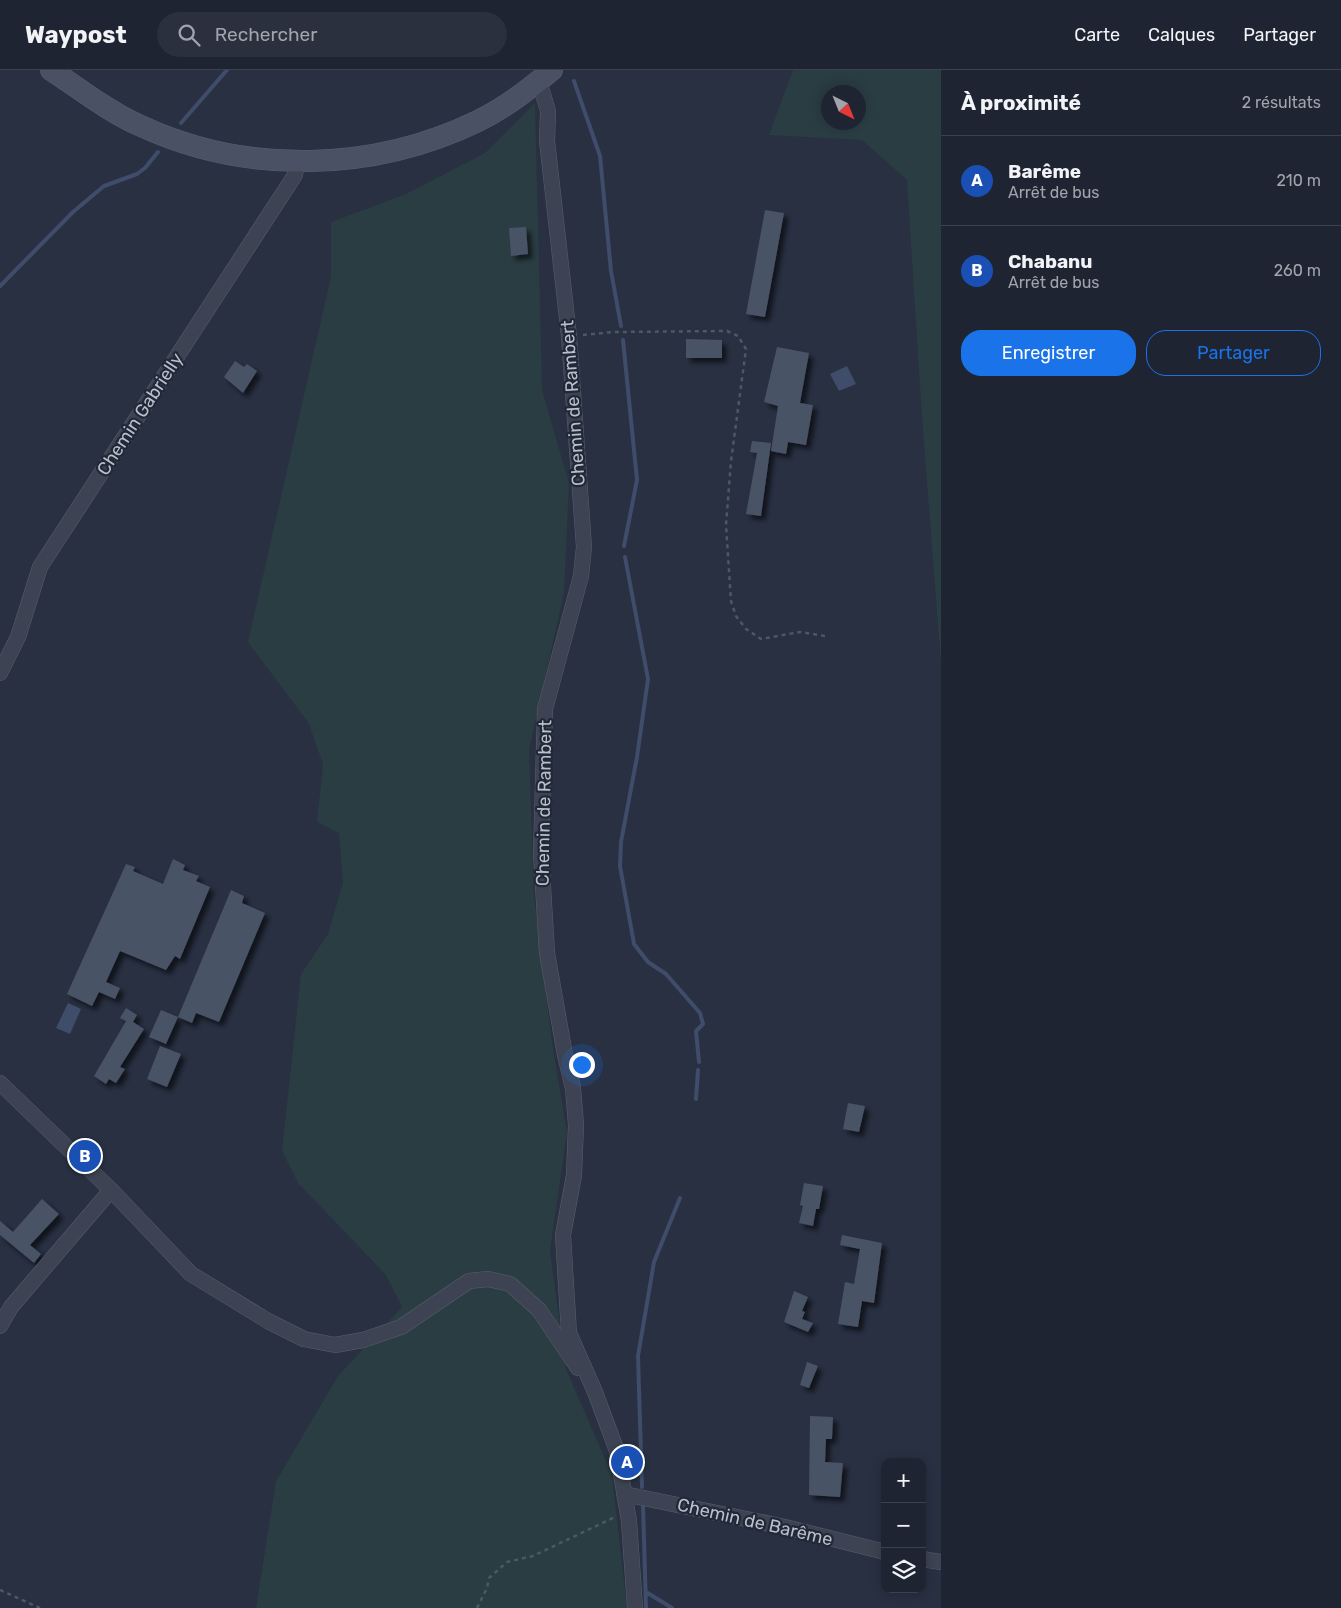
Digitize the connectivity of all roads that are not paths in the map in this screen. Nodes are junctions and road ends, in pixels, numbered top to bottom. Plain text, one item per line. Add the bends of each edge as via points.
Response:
1 (51, 70) edge
2 (546, 76) edge
3 (297, 163) junction
4 (0, 673) edge
5 (0, 1083) edge
6 (111, 1190) junction
7 (0, 1326) edge
8 (595, 1392) junction
9 (624, 1494) junction
10 (881, 1551) edge
11 (926, 1560) edge
12 (941, 1562) edge
13 (635, 1608) edge

1 - 3 main road via 113,111 173,139 233,154
2 - 3 main road via 508,104 436,139 382,154
2 - 8 street, Chemin de Rambert via 547,141 569,336 584,547 581,576 545,709 540,853 547,953 573,1088 576,1124 574,1175 563,1235 569,1333
3 - 4 street, Chemin Gabrielly via 295,175 40,567 18,637
5 - 6 street
6 - 7 street via 12,1306
6 - 8 street via 191,1274 304,1339 336,1345 364,1340 401,1327 470,1281 488,1279 510,1284 539,1310
8 - 9 street, Chemin de Rambert via 617,1451
9 - 10 street, Chemin de Barême via 785,1527
9 - 13 street, Chemin de Rambert
11 - 12 street

